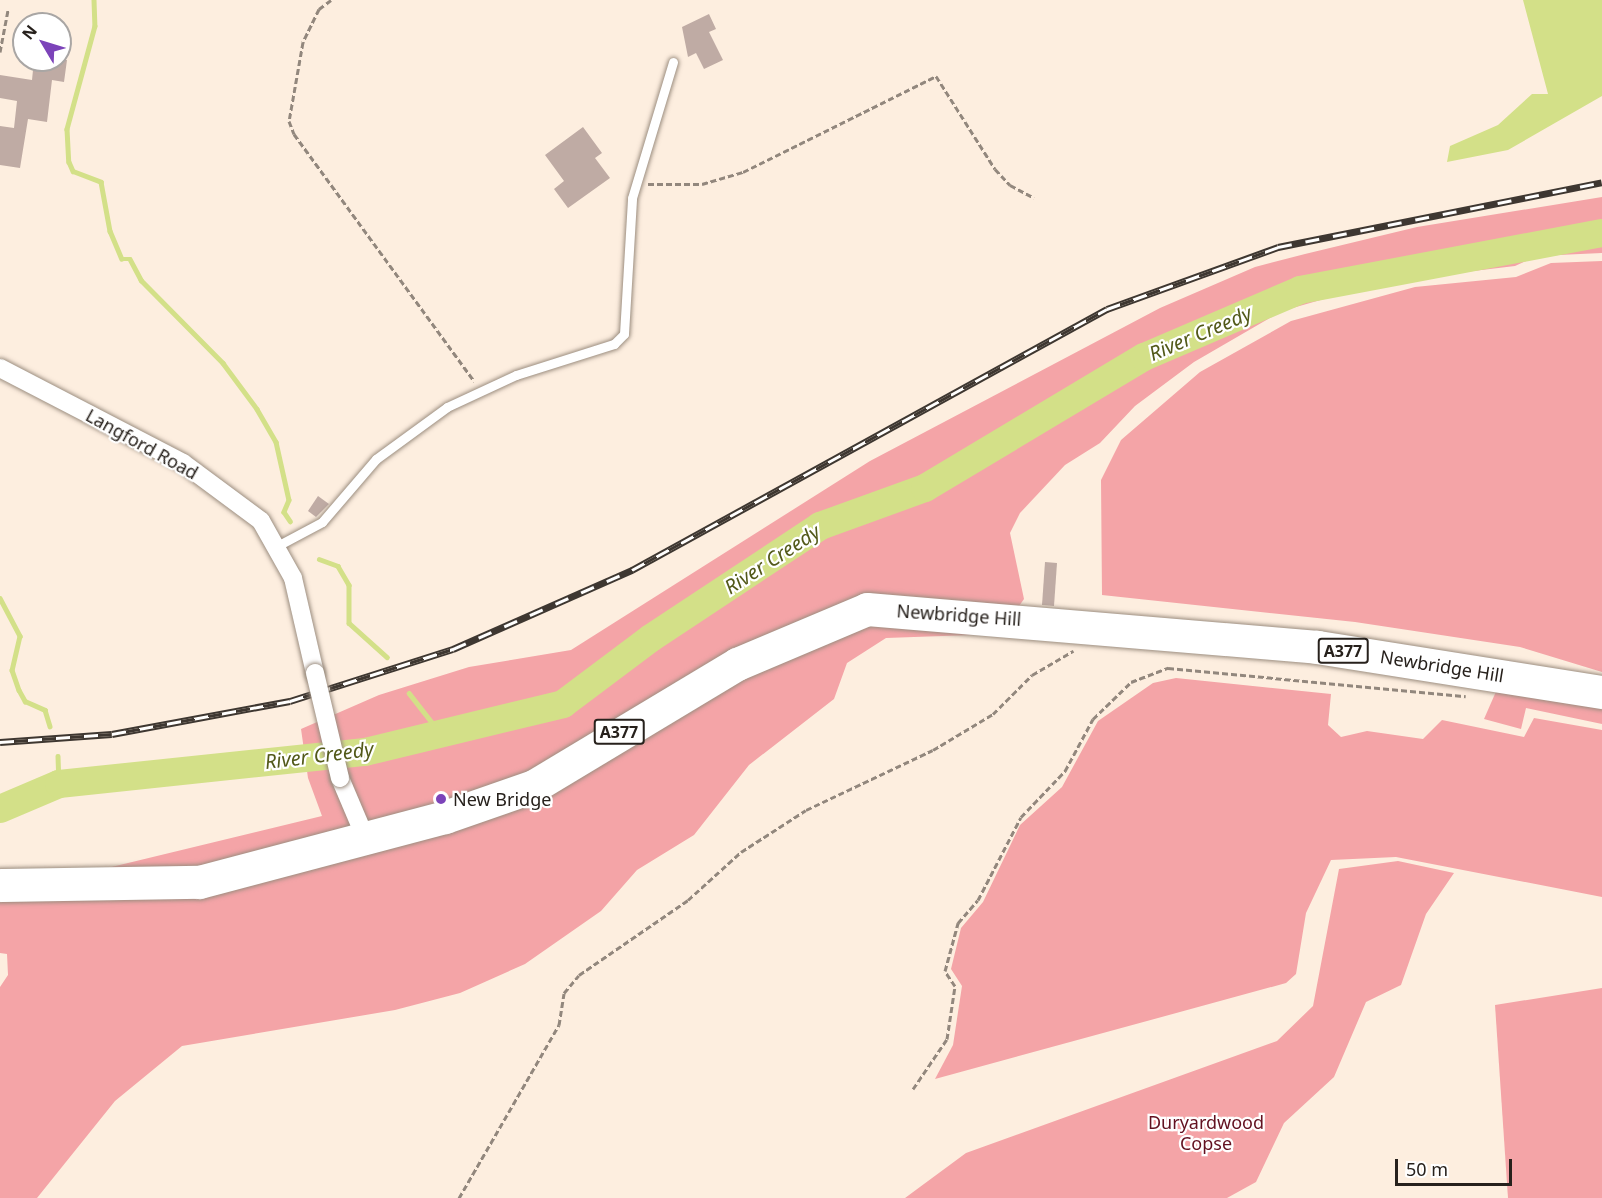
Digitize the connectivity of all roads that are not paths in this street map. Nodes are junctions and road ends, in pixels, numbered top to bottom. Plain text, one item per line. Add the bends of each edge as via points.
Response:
1 (673, 62) dead end
2 (0, 368) edge
3 (279, 545) junction
4 (1602, 692) edge
5 (365, 837) junction
6 (0, 885) edge

1 - 3 lane via 638,183 624,334 614,344 479,389 405,434 322,522
2 - 3 street, Langford Road via 183,463 261,521
3 - 5 street, Langford Road, bridge via 293,578 340,778
4 - 5 highway, Newbridge Hill / A377 via 1317,647 867,609 737,664 534,786
5 - 6 highway, A377 via 199,882

